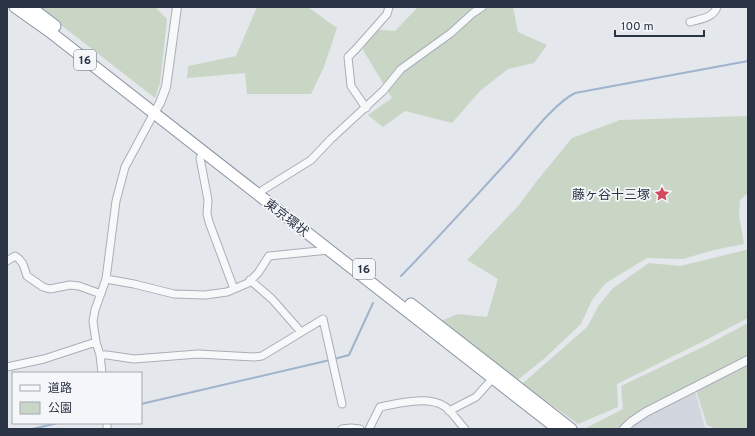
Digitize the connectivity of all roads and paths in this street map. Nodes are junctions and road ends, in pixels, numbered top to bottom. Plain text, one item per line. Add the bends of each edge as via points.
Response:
1 (16, 7) edge
2 (30, 7) edge
3 (177, 7) edge
4 (389, 7) edge
5 (482, 7) edge
6 (717, 7) edge
7 (690, 22) dead end
8 (366, 108) junction
9 (156, 110) junction
10 (203, 152) junction
11 (260, 192) junction
12 (329, 250) junction
13 (7, 261) edge
14 (106, 279) junction
15 (250, 280) junction
16 (234, 289) junction
17 (101, 294) junction
18 (301, 332) junction
19 (96, 342) junction
20 (100, 355) junction
21 (748, 360) edge
22 (7, 367) edge
23 (102, 372) edge
24 (492, 378) junction
25 (342, 404) dead end
26 (449, 411) junction
27 (342, 429) edge
28 (360, 429) edge
29 (369, 429) edge
30 (465, 429) edge
31 (558, 429) edge
32 (571, 429) edge
33 (624, 429) edge

1 - 9 highway, 東京環状 / 16
2 - 9 highway, 東京環状 / 16
3 - 9 street via 166,87
4 - 8 street via 387,14 348,57 351,86
5 - 8 street via 401,69
6 - 7 street via 710,16
8 - 11 street via 311,160
9 - 10 highway, 東京環状 / 16
9 - 11 highway, 東京環状 / 16
9 - 14 street via 125,167 120,184
10 - 11 highway, 東京環状 / 16
10 - 16 street via 200,158 208,200 207,214
11 - 12 highway, 東京環状 / 16
11 - 32 highway, 東京環状 / 16
12 - 15 street via 269,256
12 - 24 highway, 東京環状 / 16
13 - 17 street via 15,256 27,276 43,287 50,289 79,286
14 - 16 street via 185,295 205,295
14 - 17 street
15 - 16 street
15 - 18 street via 272,299
17 - 19 street via 93,321
18 - 20 street via 262,356 254,357 198,354 134,359
18 - 25 street via 323,319
19 - 20 street
19 - 22 street via 44,359
20 - 23 street
21 - 33 street via 646,412
24 - 26 street via 476,396
24 - 31 highway, 東京環状 / 16
26 - 29 street via 444,406 427,401 380,407
26 - 30 street
27 - 28 street

